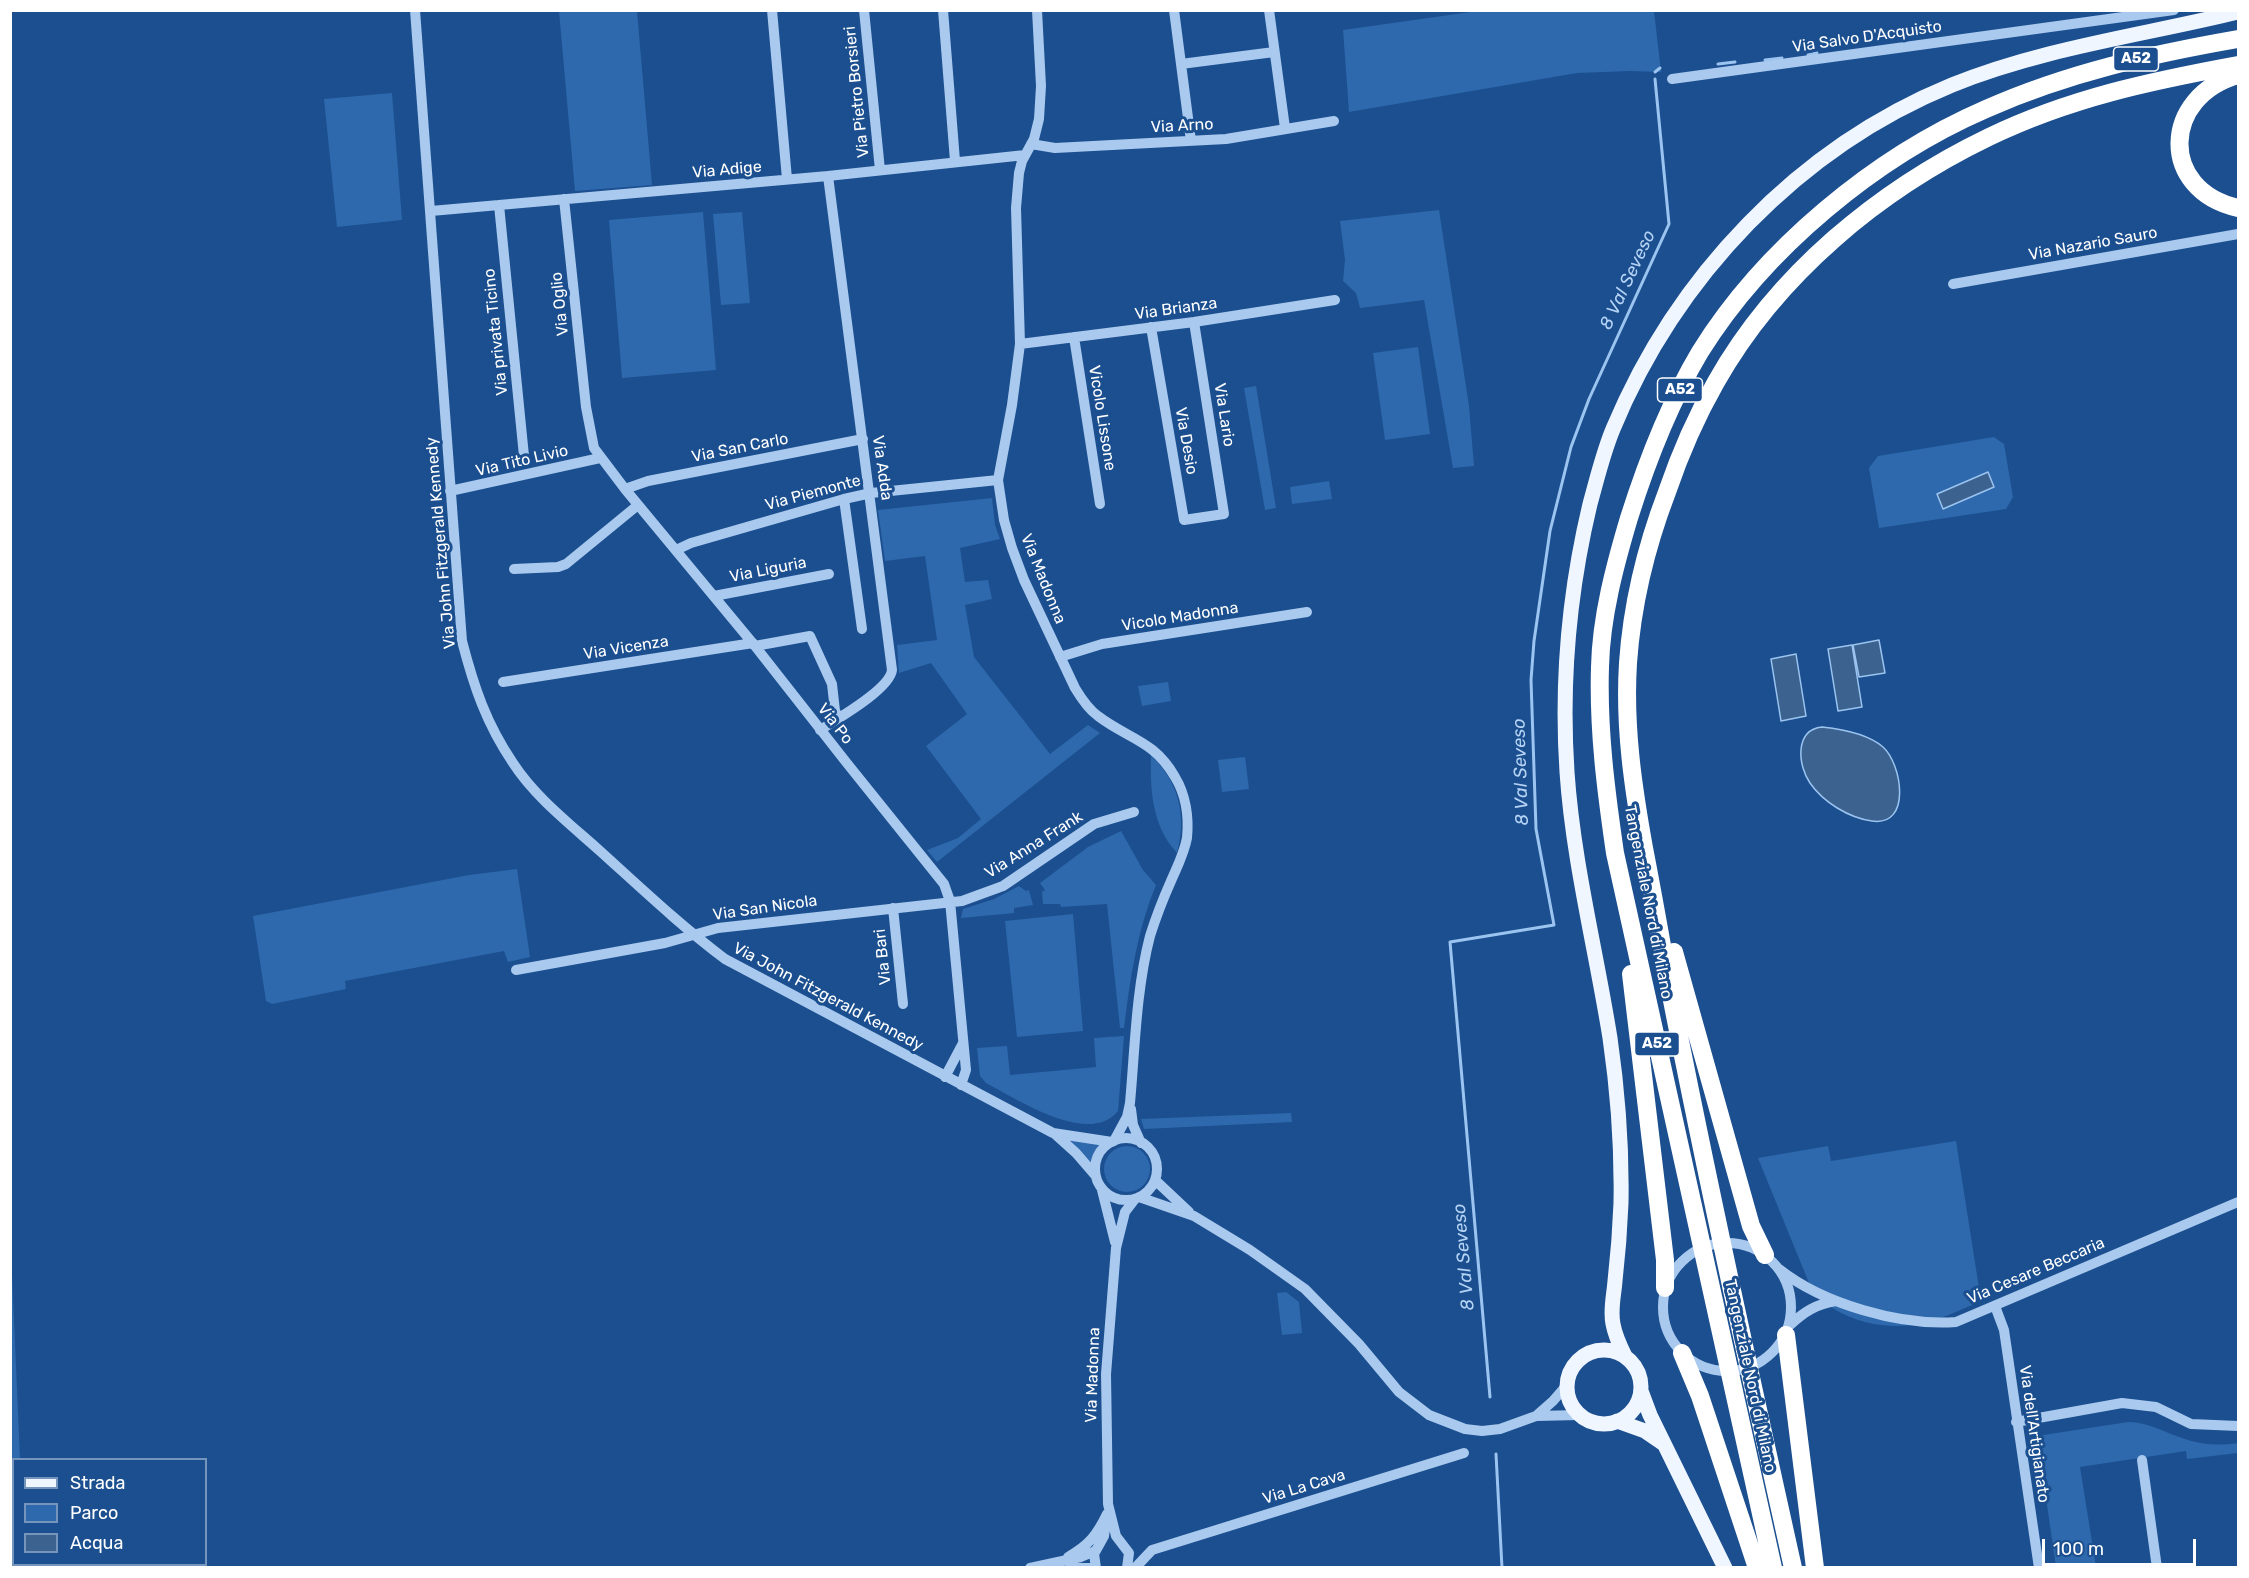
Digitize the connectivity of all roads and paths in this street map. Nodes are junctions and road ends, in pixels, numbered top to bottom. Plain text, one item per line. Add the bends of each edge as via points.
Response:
1 (415, 10) edge
2 (772, 10) edge
3 (864, 10) edge
4 (943, 10) edge
5 (1037, 10) edge
6 (1174, 10) edge
7 (1269, 10) edge
8 (2173, 11) edge
9 (2238, 12) edge
10 (2238, 39) edge
11 (1274, 51) junction
12 (1181, 64) junction
13 (2238, 65) edge
14 (2238, 75) edge
15 (1672, 79) dead end
16 (1334, 120) dead end
17 (1285, 128) junction
18 (1191, 141) junction
19 (1031, 144) junction
20 (1025, 155) junction
21 (956, 161) junction
22 (880, 170) junction
23 (828, 176) junction
24 (788, 179) junction
25 (564, 199) junction
26 (499, 205) junction
27 (2238, 208) edge
28 (431, 211) junction
29 (2238, 234) edge
30 (1953, 284) dead end
31 (1335, 300) dead end
32 (1194, 322) junction
33 (1151, 327) junction
34 (1074, 337) junction
35 (1020, 344) junction
36 (862, 439) junction
37 (524, 456) dead end
38 (600, 458) junction
39 (998, 480) junction
40 (624, 489) junction
41 (450, 491) junction
42 (871, 493) junction
43 (844, 499) junction
44 (1100, 504) dead end
45 (638, 505) junction
46 (1224, 514) joint
47 (676, 550) junction
48 (514, 569) dead end
49 (829, 574) dead end
50 (714, 596) junction
51 (1307, 612) dead end
52 (862, 629) dead end
53 (754, 644) junction
54 (1060, 657) junction
55 (503, 682) dead end
56 (839, 718) junction
57 (820, 730) junction
58 (1134, 812) dead end
59 (1644, 846) junction
60 (1615, 853) junction
61 (950, 901) junction
62 (893, 908) junction
63 (694, 936) junction
64 (516, 970) dead end
65 (903, 1004) dead end
66 (963, 1043) junction
67 (945, 1077) junction
68 (961, 1085) junction
69 (1130, 1103) junction
70 (1053, 1133) junction
71 (1113, 1142) junction
72 (1141, 1143) junction
73 (1096, 1176) junction
74 (1155, 1180) junction
75 (1102, 1189) junction
76 (1137, 1198) junction
77 (2238, 1202) edge
78 (1194, 1216) junction
79 (1116, 1248) junction
80 (1765, 1255) junction
81 (1779, 1269) junction
82 (1665, 1288) junction
83 (1839, 1301) junction
84 (1995, 1306) junction
85 (1611, 1320) junction
86 (1787, 1330) junction
87 (1592, 1352) junction
88 (1682, 1353) junction
89 (1625, 1356) junction
90 (1566, 1386) junction
91 (1641, 1391) junction
92 (1579, 1415) junction
93 (1536, 1416) junction
94 (1617, 1421) junction
95 (2016, 1422) junction
96 (2238, 1426) edge
97 (1664, 1444) junction
98 (1464, 1453) dead end
99 (2142, 1460) dead end
100 (1108, 1509) junction
101 (1098, 1547) junction
102 (1152, 1550) junction
103 (1128, 1557) edge
104 (1066, 1564) edge
105 (1030, 1568) edge
106 (1094, 1568) edge
107 (1725, 1568) edge
108 (1757, 1568) edge
109 (1773, 1568) edge
110 (1793, 1568) edge
111 (1815, 1568) edge
112 (2038, 1568) edge
113 (2157, 1568) edge

1 - 28 street, Via John Fitzgerald Kennedy
2 - 24 street
3 - 22 street, Via Pietro Borsieri
4 - 21 street
5 - 19 street, Via Madonna via 1041,86 1039,119
6 - 12 street
7 - 11 street
8 - 15 street, Via Salvo D'Acquisto
9 - 85 main road via 1999,68 1942,89 1853,137 1796,178 1746,225 1669,321 1639,373 1611,432 1583,533 1569,624 1565,692 1570,805 1619,1112 1621,1206
10 - 60 highway, Tangenziale Nord di Milano / A52 via 2096,69 1984,109 1913,147 1854,186 1796,236 1736,303 1700,352 1668,414 1645,469 1618,557 1599,664 1600,738
11 - 12 street
11 - 17 street
12 - 18 street
13 - 59 highway, Tangenziale Nord di Milano / A52 via 2151,81 2069,104 1992,135 1945,160 1877,203 1843,232 1791,281 1759,321 1718,379 1682,452 1653,530 1637,597 1628,658 1627,715
14 - 27 highway via 2208,88 2197,98 2184,119 2180,146 2191,180 2207,195
16 - 17 street, Via Arno
17 - 18 street, Via Arno
18 - 19 street, Via Arno via 1055,148
19 - 20 street, Via Madonna
20 - 21 street, Via Adige
20 - 35 street, Via Madonna via 1016,208
21 - 22 street, Via Adige
22 - 23 street, Via Adige
23 - 24 street, Via Adige
23 - 36 street, Via Adda
24 - 25 street, Via Adige
25 - 26 street, Via Adige
25 - 38 street, Via Oglio via 586,406 592,440
26 - 28 street, Via Adige
26 - 37 street, Via privata Ticino
28 - 41 street, Via John Fitzgerald Kennedy
29 - 30 street, Via Nazario Sauro
31 - 32 street, Via Brianza
32 - 33 street, Via Brianza
32 - 46 street, Via Lario
33 - 34 street, Via Brianza
33 - 46 street, Via Desio via 1184,520
34 - 35 street, Via Brianza
34 - 44 street, Vicolo Lissone
35 - 39 street, Via Madonna
36 - 40 street, Via San Carlo
36 - 42 street, Via Adda
38 - 40 street, Via Po
38 - 41 street, Via Tito Livio
39 - 42 street, Via Piemonte
39 - 54 street, Via Madonna via 1012,548
40 - 45 street, Via Po
41 - 63 street, Via John Fitzgerald Kennedy via 462,641 474,688 490,725 514,765 547,803
42 - 43 street, Via Piemonte
42 - 56 street, Via Adda via 892,674
43 - 47 street, Via Piemonte
43 - 52 street
45 - 47 street, Via Po
45 - 48 street via 566,564
47 - 50 street, Via Po
49 - 50 street, Via Liguria
50 - 53 street, Via Po
51 - 54 street, Vicolo Madonna via 1102,644
53 - 55 street, Via Vicenza
53 - 56 street, Via Vicenza via 810,636 830,678
53 - 57 street, Via Po
54 - 69 street, Via Madonna via 1089,707 1150,747 1169,768 1181,788 1187,812 1185,847 1160,905 1145,957
56 - 57 street, Via Adda
57 - 61 street, Via Po via 944,884
58 - 61 street, Via Anna Frank via 1094,824 1003,886 962,901
59 - 80 highway via 1750,1226
59 - 110 highway, Tangenziale Nord di Milano / A52 via 1679,1036
60 - 82 highway via 1665,1260
60 - 109 highway, Tangenziale Nord di Milano / A52
61 - 62 street, Via San Nicola
61 - 66 street, Via Po
62 - 63 street, Via San Nicola via 718,928
62 - 65 street, Via Bari
63 - 64 street, Via San Nicola
63 - 67 street, Via John Fitzgerald Kennedy via 724,959
66 - 67 street
66 - 68 street, Via Po via 966,1070
67 - 68 street, Via John Fitzgerald Kennedy
68 - 70 street, Via John Fitzgerald Kennedy
69 - 71 street, Via Madonna
69 - 72 street, Via Madonna
70 - 71 street, Via John Fitzgerald Kennedy
70 - 73 street, Via John Fitzgerald Kennedy
71 - 72 street via 1127,1139
71 - 73 street via 1099,1155
72 - 74 street via 1155,1159
73 - 75 street
74 - 76 street
74 - 78 street
75 - 76 street via 1121,1200
75 - 79 street, Via Madonna
76 - 78 street
76 - 79 street, Via Madonna via 1125,1212
77 - 84 street, Via Cesare Beccaria
78 - 93 street via 1305,1289 1399,1392 1429,1415 1482,1431
79 - 100 street, Via Madonna via 1106,1374
80 - 81 street
80 - 82 street via 1739,1244 1710,1245 1678,1265
81 - 83 street, Via Cesare Beccaria via 1797,1283
81 - 86 street via 1791,1296
82 - 88 street via 1665,1323
83 - 84 street, Via Cesare Beccaria via 1890,1317 1934,1324 1956,1322
83 - 86 street via 1812,1308
84 - 95 street, Via dell'Artigianato via 2004,1330
85 - 87 main road
85 - 89 main road
86 - 88 street via 1773,1353 1745,1369 1711,1370
86 - 111 highway
87 - 89 main road via 1612,1351
87 - 90 main road via 1574,1364
88 - 108 highway
89 - 91 main road via 1638,1372
90 - 92 main road via 1568,1399
90 - 93 street
91 - 94 main road via 1633,1410
91 - 97 main road
92 - 93 street
92 - 94 main road via 1597,1423
94 - 97 main road via 1640,1428
95 - 96 street via 2121,1403 2156,1407 2191,1424
95 - 112 street, Via dell'Artigianato
97 - 107 main road
98 - 102 street, Via La Cava
99 - 113 street
100 - 101 street
100 - 103 street
100 - 104 street via 1099,1531
101 - 103 street, Via La Cava via 1108,1540
101 - 104 street, Via La Cava via 1088,1556
101 - 106 street
102 - 103 street
102 - 103 street, Via La Cava
104 - 105 street
104 - 106 street

